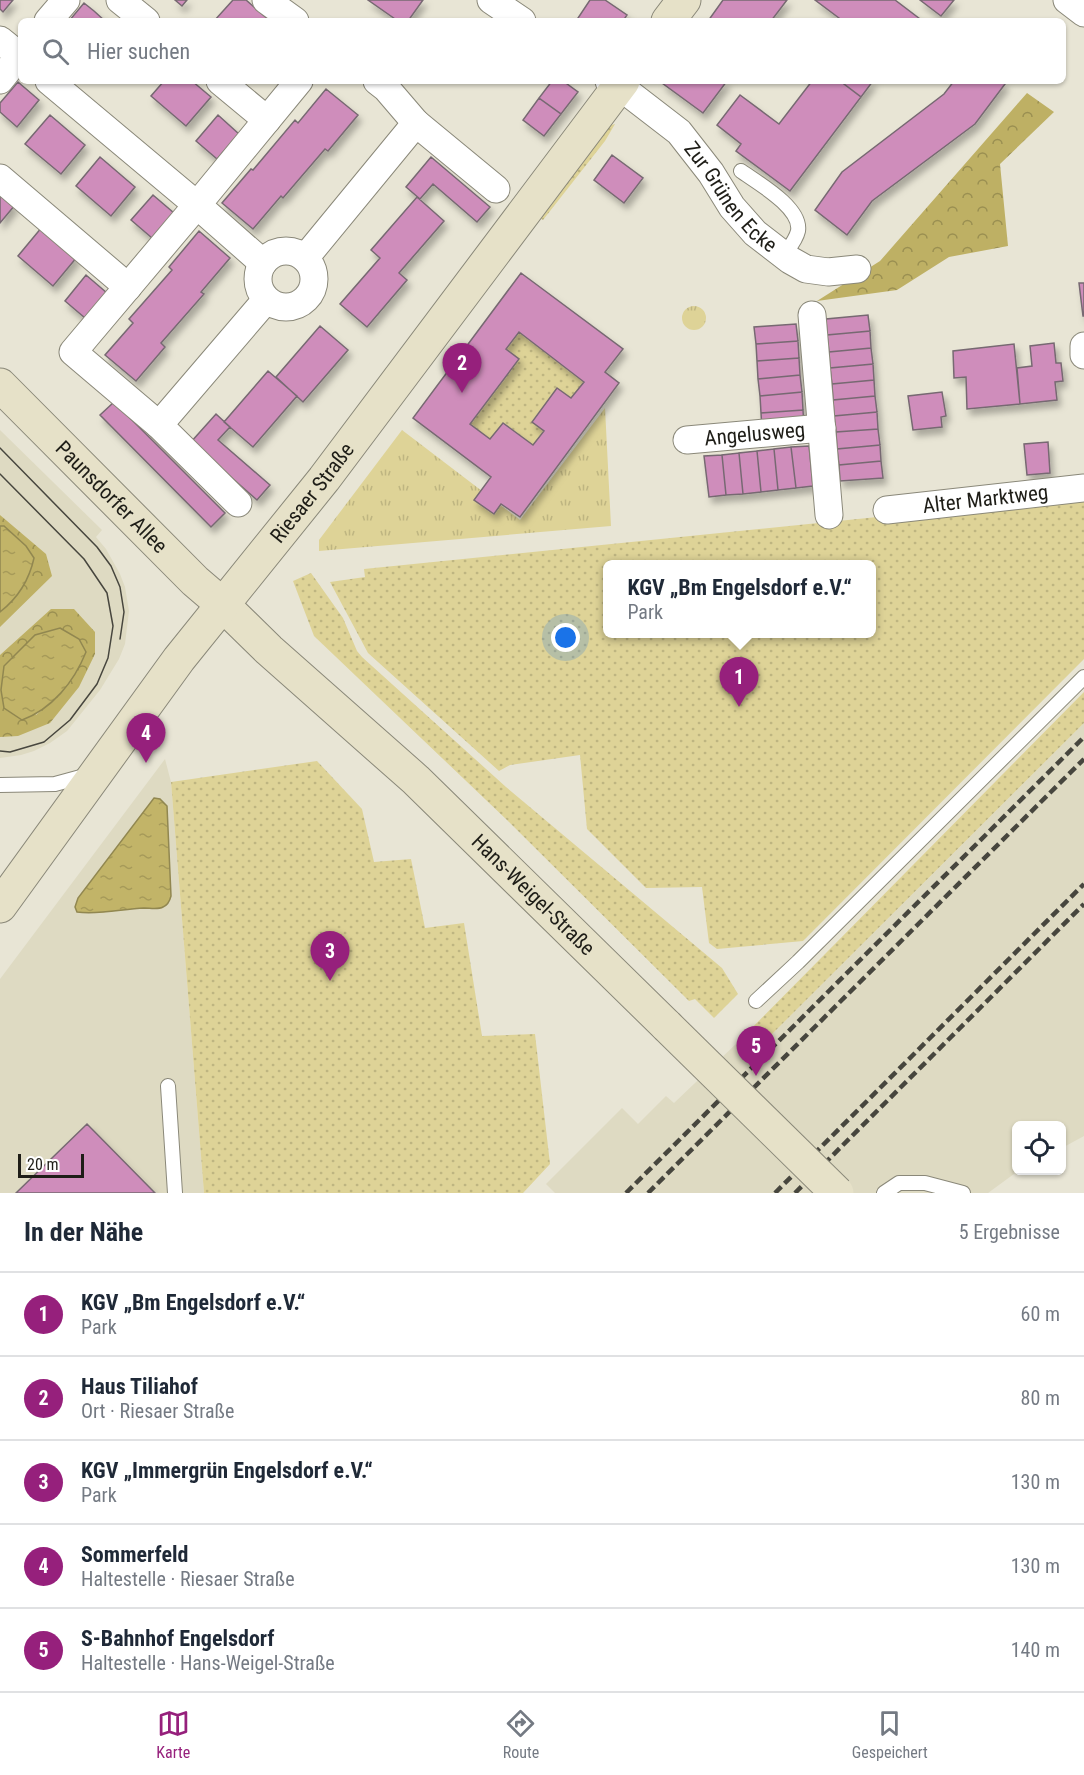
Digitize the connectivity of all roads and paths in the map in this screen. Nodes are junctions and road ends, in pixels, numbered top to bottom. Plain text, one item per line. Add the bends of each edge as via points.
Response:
1 (66, 0) edge
2 (120, 0) edge
3 (266, 0) edge
4 (491, 0) edge
5 (684, 0) edge
6 (1067, 0) edge
7 (1084, 13) edge
8 (51, 18) edge
9 (142, 18) edge
10 (291, 18) edge
11 (518, 18) edge
12 (670, 18) edge
13 (15, 52) edge
14 (0, 80) edge
15 (54, 84) edge
16 (224, 84) edge
17 (297, 84) edge
18 (381, 84) edge
19 (616, 84) edge
20 (618, 84) edge
21 (267, 120) junction
22 (416, 123) junction
23 (741, 171) dead end
24 (0, 178) edge
25 (496, 189) dead end
26 (197, 205) junction
27 (784, 255) junction
28 (305, 258) junction
29 (263, 263) junction
30 (857, 269) dead end
31 (128, 287) junction
32 (266, 300) junction
33 (812, 315) dead end
34 (1084, 346) edge
35 (1084, 355) edge
36 (0, 385) edge
37 (159, 425) junction
38 (822, 428) junction
39 (687, 440) dead end
40 (1084, 488) edge
41 (237, 503) dead end
42 (887, 510) dead end
43 (829, 516) dead end
44 (223, 605) junction
45 (1084, 677) edge
46 (96, 773) junction
47 (0, 785) edge
48 (0, 906) edge
49 (756, 1001) dead end
50 (168, 1086) dead end
51 (175, 1193) edge
52 (837, 1193) edge
53 (884, 1193) edge
54 (963, 1193) edge

1 - 8 street
2 - 9 street
3 - 10 street
4 - 11 street
5 - 12 main road
6 - 7 street
13 - 14 street
15 - 26 street
16 - 21 street
17 - 21 street
18 - 22 street
19 - 44 main road, Riesaer Straße via 324,479
20 - 27 street, Zur Grünen Ecke via 679,132 732,207 755,233
21 - 26 street
22 - 25 street
22 - 28 street
23 - 27 lane via 790,207 797,218 798,230
24 - 31 street
26 - 29 street
26 - 31 street
27 - 30 street, Zur Grünen Ecke via 806,268 828,272
28 - 29 street via 283,250 271,254
28 - 32 street via 315,278 307,299 286,308
29 - 32 street via 257,282
31 - 37 street via 73,352
32 - 37 street
33 - 38 street, Angelusweg
34 - 35 street
36 - 44 main road, Paunsdorfer Allee
37 - 41 street
38 - 39 street, Angelusweg
38 - 43 street, Angelusweg
40 - 42 street, Alter Marktweg
44 - 46 main road, Riesaer Straße
44 - 52 main road, Hans-Weigel-Straße, bridge via 268,650 416,780
45 - 49 lane
46 - 47 lane via 55,784
46 - 48 main road, Riesaer Straße
50 - 51 lane
53 - 54 lane via 899,1183 925,1184

